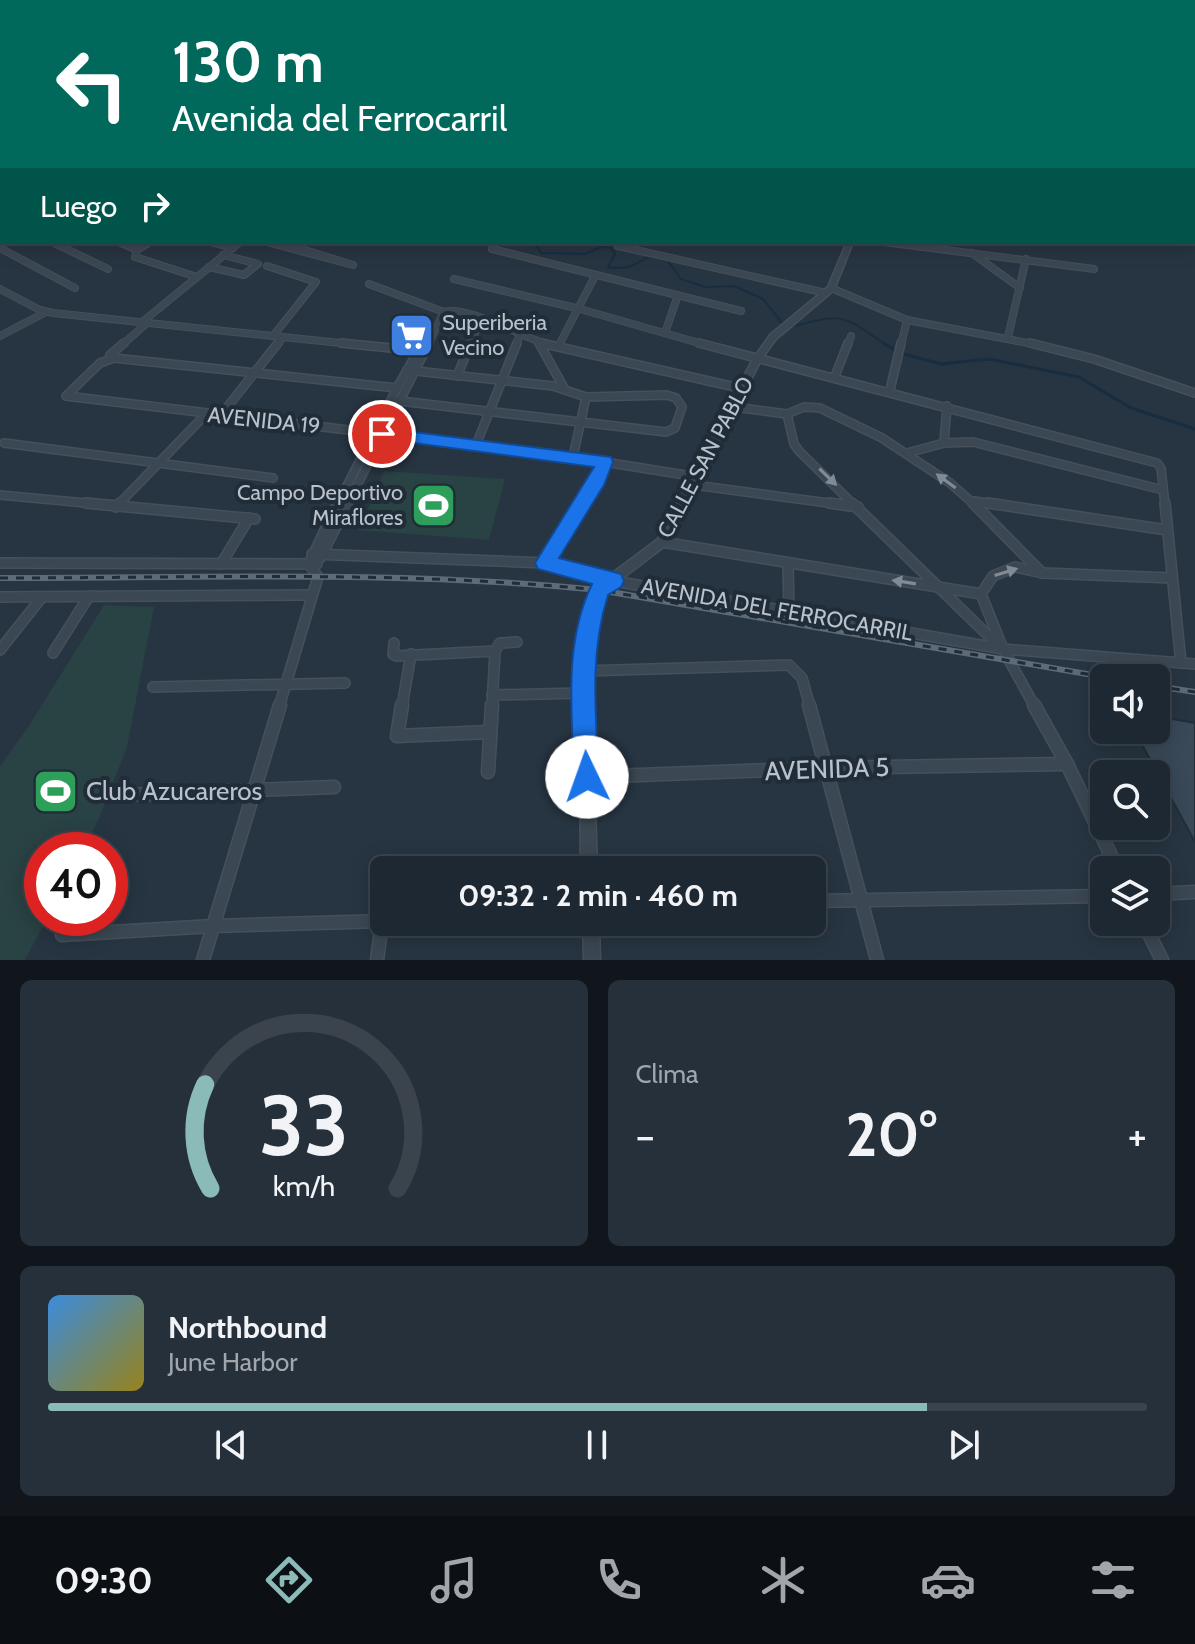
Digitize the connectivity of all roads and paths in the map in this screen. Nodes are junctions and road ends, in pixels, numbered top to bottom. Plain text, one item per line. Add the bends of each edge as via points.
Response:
1 (56, 244) edge
2 (124, 244) edge
3 (147, 244) edge
4 (218, 244) edge
5 (238, 244) edge
6 (274, 244) edge
7 (285, 244) edge
8 (616, 244) edge
9 (849, 244) edge
10 (903, 244) edge
11 (0, 248) edge
12 (233, 248) junction
13 (492, 249) dead end
14 (137, 250) junction
15 (969, 251) junction
16 (223, 255) junction
17 (1026, 259) junction
18 (267, 266) dead end
19 (209, 267) junction
20 (108, 269) dead end
21 (1094, 269) dead end
22 (595, 276) junction
23 (197, 277) junction
24 (454, 279) dead end
25 (369, 284) dead end
26 (75, 288) dead end
27 (1020, 288) junction
28 (0, 289) edge
29 (828, 290) junction
30 (678, 295) junction
31 (580, 309) junction
32 (741, 311) dead end
33 (46, 312) junction
34 (444, 312) junction
35 (481, 319) junction
36 (907, 320) junction
37 (144, 323) junction
38 (665, 333) junction
39 (0, 336) edge
40 (273, 336) junction
41 (851, 336) dead end
42 (283, 337) junction
43 (519, 337) junction
44 (1008, 337) junction
45 (539, 342) junction
46 (559, 345) junction
47 (422, 351) junction
48 (112, 357) junction
49 (757, 359) junction
50 (410, 371) junction
51 (256, 372) junction
52 (457, 376) junction
53 (835, 376) junction
54 (500, 380) junction
55 (397, 388) junction
56 (564, 388) junction
57 (744, 389) junction
58 (890, 390) junction
59 (1195, 393) edge
60 (586, 397) junction
61 (395, 401) junction
62 (947, 406) junction
63 (734, 407) junction
64 (489, 412) junction
65 (206, 414) junction
66 (787, 414) junction
67 (221, 415) junction
68 (582, 422) junction
69 (378, 433) junction
70 (4, 443) dead end
71 (944, 443) junction
72 (476, 445) junction
73 (907, 453) junction
74 (573, 457) junction
75 (159, 462) junction
76 (604, 462) junction
77 (273, 478) dead end
78 (696, 481) junction
79 (1163, 490) junction
80 (0, 495) edge
81 (971, 501) junction
82 (116, 507) junction
83 (858, 507) junction
84 (1167, 530) junction
85 (662, 542) junction
86 (315, 561) junction
87 (0, 563) edge
88 (546, 563) junction
89 (221, 564) junction
90 (788, 564) junction
91 (1043, 573) junction
92 (1171, 578) junction
93 (614, 581) junction
94 (939, 588) junction
95 (981, 594) junction
96 (312, 595) junction
97 (89, 596) junction
98 (0, 597) edge
99 (42, 597) junction
100 (789, 611) junction
101 (517, 642) dead end
102 (394, 643) dead end
103 (1003, 649) junction
104 (0, 650) edge
105 (495, 651) junction
106 (53, 653) dead end
107 (411, 654) junction
108 (1181, 663) junction
109 (1195, 664) edge
110 (582, 671) junction
111 (285, 683) junction
112 (345, 683) dead end
113 (153, 687) dead end
114 (583, 693) junction
115 (492, 695) junction
116 (490, 732) junction
117 (1067, 764) junction
118 (826, 768) junction
119 (488, 772) dead end
120 (587, 777) junction
121 (334, 787) dead end
122 (255, 790) junction
123 (124, 795) dead end
124 (589, 856) edge
125 (1111, 856) edge
126 (1195, 892) edge
127 (1170, 893) edge
128 (1090, 896) edge
129 (862, 899) junction
130 (826, 900) edge
131 (370, 922) edge
132 (213, 926) junction
133 (128, 931) edge
134 (381, 936) edge
135 (591, 936) edge
136 (1150, 936) edge
137 (203, 960) edge
138 (377, 960) edge
139 (592, 960) edge
140 (877, 960) edge
141 (1162, 960) edge

1 - 20 street
2 - 14 street
3 - 14 street
4 - 12 street
5 - 12 street
6 - 7 street via 353,265
8 - 29 street
9 - 29 street, CALLE SAN PABLO
10 - 15 street
11 - 26 street
12 - 16 street
13 - 22 street
14 - 23 street via 135,257
15 - 17 street
15 - 27 street
16 - 19 street
16 - 19 street via 258,264 244,275
17 - 21 street
17 - 27 street
18 - 40 street via 316,282
19 - 23 street
22 - 30 street
22 - 31 street
23 - 37 street
24 - 31 street
25 - 34 street
27 - 44 street
28 - 33 street
29 - 36 street
29 - 49 street, CALLE SAN PABLO via 781,330
30 - 32 street
30 - 38 street
31 - 38 street
31 - 46 street
33 - 37 street
33 - 39 street
34 - 35 street
34 - 47 street
35 - 43 street
35 - 52 street
36 - 44 street
36 - 58 street
37 - 40 street
37 - 48 street
38 - 49 street
40 - 42 street
41 - 53 street
42 - 47 street
42 - 51 street
43 - 45 street
43 - 54 street
44 - 59 street
45 - 46 street
45 - 56 street
46 - 57 street
47 - 50 street
48 - 51 street
48 - 65 street, AVENIDA 19 via 67,393 68,399
49 - 53 street
49 - 57 street, CALLE SAN PABLO
50 - 52 street
50 - 55 street
50 - 61 street
51 - 55 street
51 - 67 street
52 - 54 street
53 - 58 street
54 - 56 street
54 - 64 street
55 - 61 street
56 - 60 street
57 - 63 street, CALLE SAN PABLO
58 - 62 street
60 - 68 street
60 - 68 street via 648,394 676,398 682,407 675,428 666,432
61 - 64 street
61 - 69 street
62 - 71 street
62 - 79 street via 1157,463
63 - 66 street
63 - 78 street, CALLE SAN PABLO
64 - 68 street
64 - 72 street
65 - 67 street, AVENIDA 19
65 - 75 street
66 - 73 street via 820,408
66 -> 83 street via 799,451
67 - 69 street, AVENIDA 19
68 - 74 street
69 - 72 street, AVENIDA 19
69 - 86 street
70 - 75 street
71 - 73 street
71 - 79 street via 988,445
72 - 74 street, AVENIDA 19
81 -> 73 street
74 - 76 street, AVENIDA 19
75 - 77 street
75 - 82 street
76 - 78 street, AVENIDA 19
76 - 88 street
78 - 83 street, AVENIDA 19
78 - 85 street, CALLE SAN PABLO
79 - 84 street
80 - 82 street
81 - 84 street
81 - 91 street
82 - 89 street via 252,519
83 - 94 street
84 - 92 street
85 - 90 street
85 - 93 street, CALLE SAN PABLO
86 - 88 street, AVENIDA DEL FERROCARRIL
86 - 89 street, AVENIDA DEL FERROCARRIL
86 - 96 street via 318,577
87 - 89 street, AVENIDA DEL FERROCARRIL
88 - 93 street, AVENIDA DEL FERROCARRIL
94 -> 90 street
90 - 100 street
91 - 92 street
95 -> 91 street via 1004,570
92 - 108 street
93 - 100 street, AVENIDA DEL FERROCARRIL
93 - 110 street, CALLE SAN PABLO via 595,598
94 - 95 street
94 - 103 street
95 - 103 street
96 - 97 street
96 - 111 street
97 - 99 street
97 - 106 street
98 - 99 street
99 - 104 street
100 - 103 street, AVENIDA DEL FERROCARRIL
101 - 105 street via 500,643
102 - 107 street via 396,656
103 - 108 street, AVENIDA DEL FERROCARRIL
103 - 117 street
105 - 107 street
105 - 115 street
107 - 116 street via 397,736
108 - 109 street, AVENIDA DEL FERROCARRIL
110 - 114 street, CALLE SAN PABLO
110 - 118 street via 789,665 802,678
111 - 112 street
111 - 113 street
111 - 122 street
114 - 115 street
114 - 120 street, CALLE SAN PABLO
115 - 116 street
116 - 119 street
117 - 118 street, AVENIDA 5
117 - 125 street
118 - 120 street, AVENIDA 5
118 - 129 street
120 - 124 street, CALLE SAN PABLO
121 - 122 street
122 - 123 street
122 - 132 street
126 - 127 street
128 - 129 street
129 - 130 street
129 - 140 street
131 - 132 street
132 - 133 street
132 - 137 street
134 - 138 street
135 - 139 street
136 - 141 street

